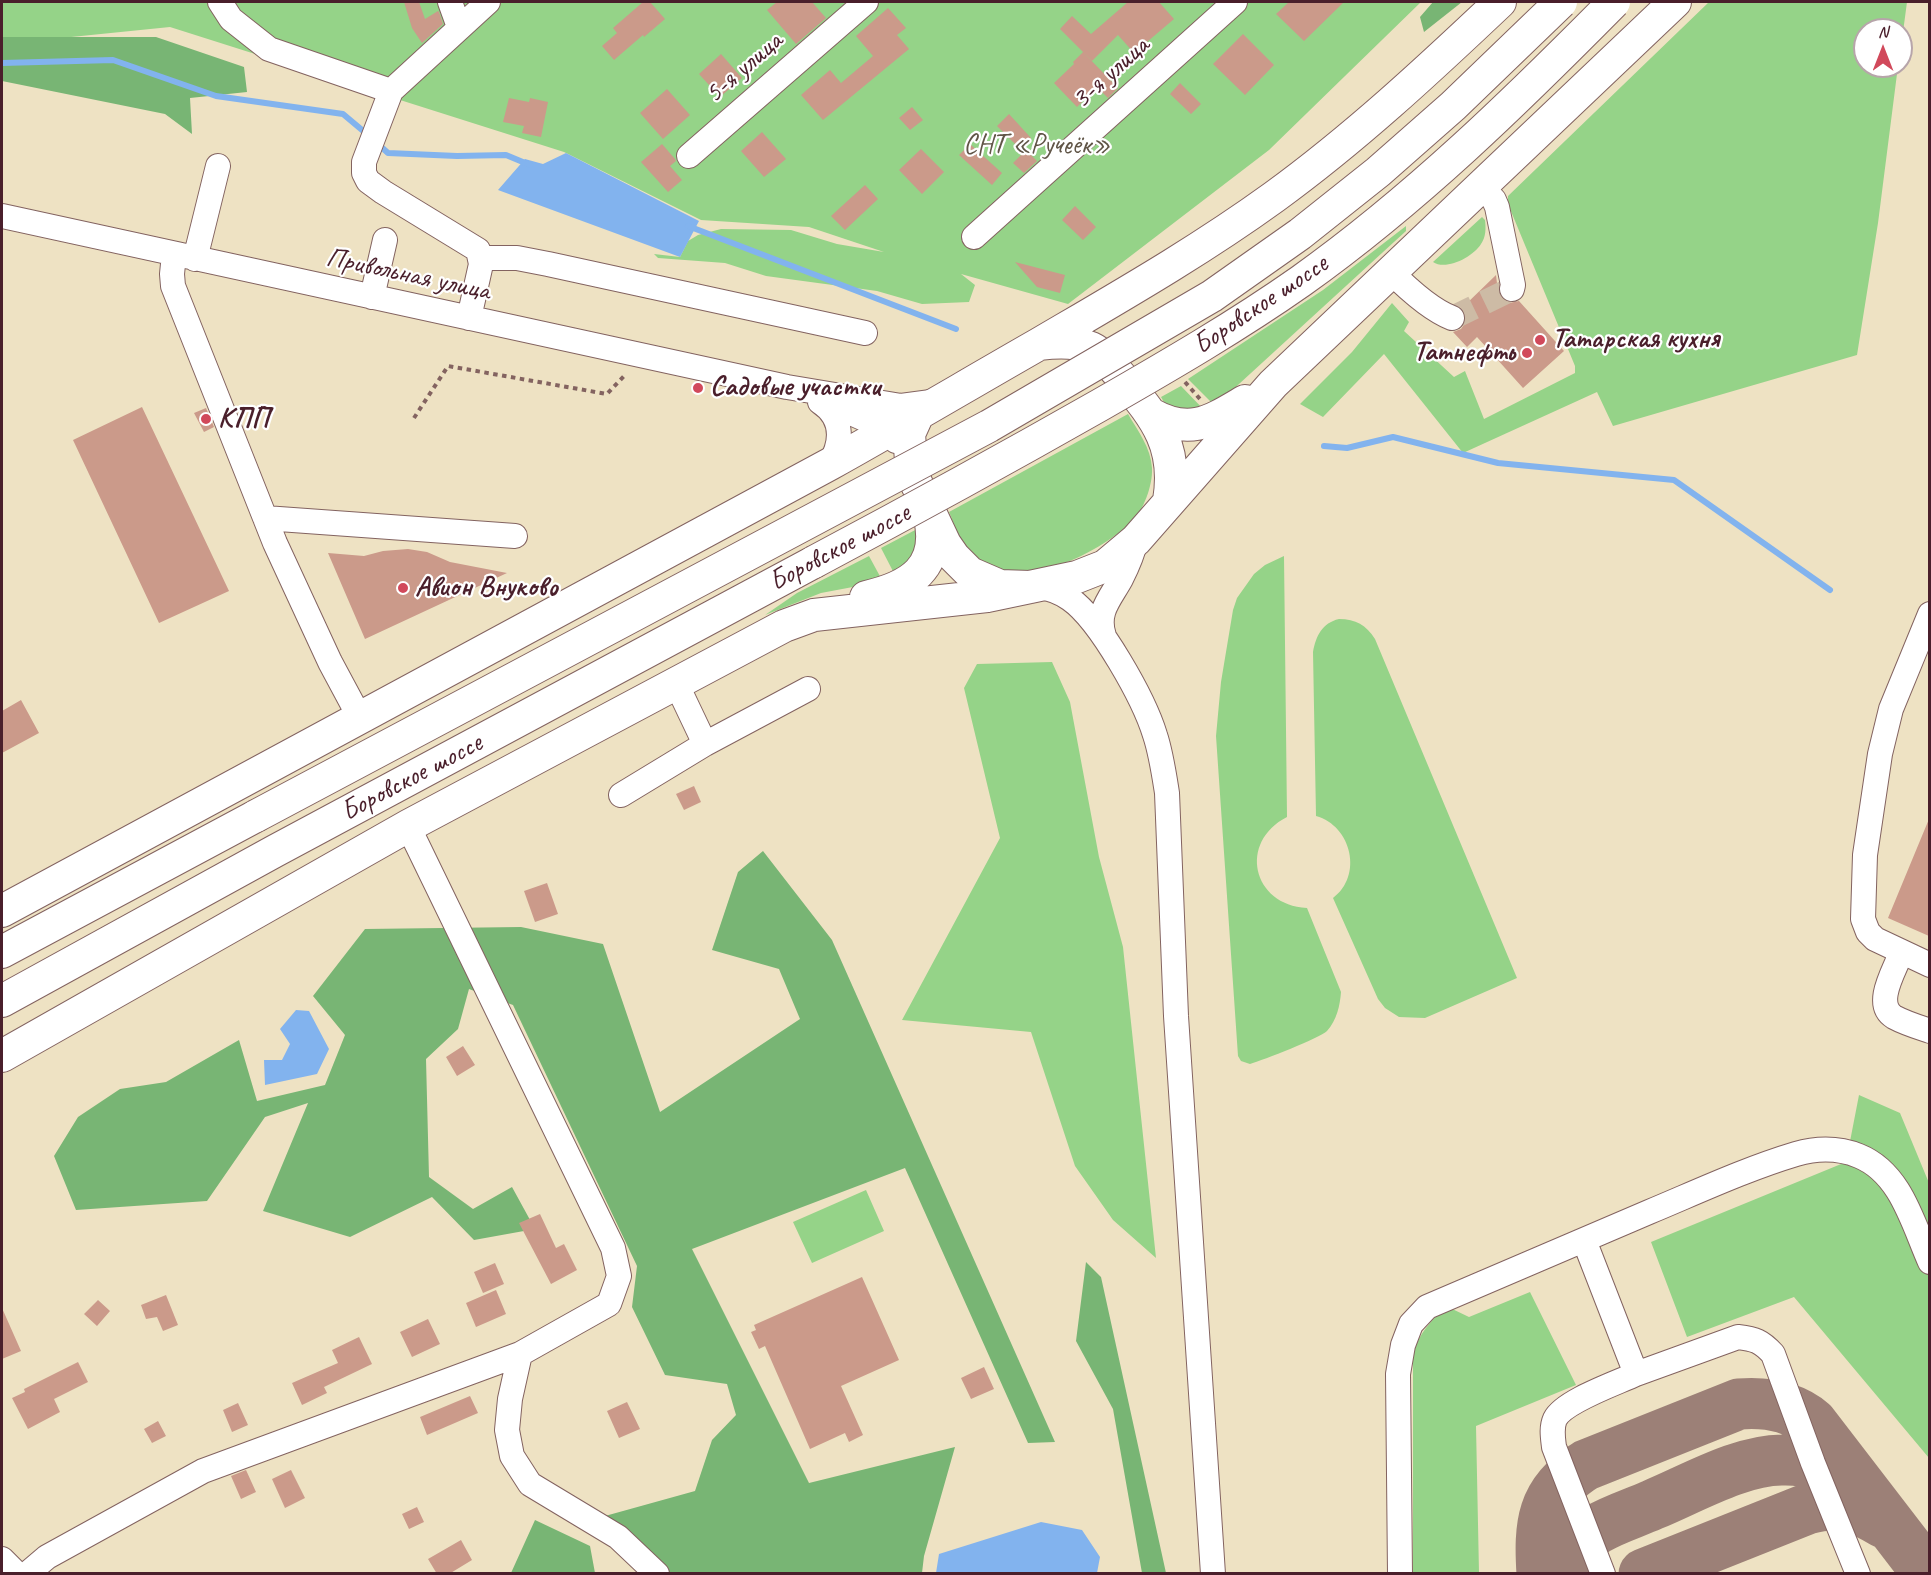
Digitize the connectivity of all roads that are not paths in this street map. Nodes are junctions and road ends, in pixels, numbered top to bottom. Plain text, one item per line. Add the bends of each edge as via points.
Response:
1 (220, 2) edge
2 (450, 2) edge
3 (488, 2) edge
4 (866, 2) edge
5 (1235, 2) edge
6 (1500, 2) edge
7 (1561, 2) edge
8 (1614, 2) edge
9 (1675, 2) edge
10 (459, 27) junction
11 (391, 92) junction
12 (690, 156) dead end
13 (218, 166) dead end
14 (1482, 187) junction
15 (2, 216) edge
16 (974, 237) dead end
17 (385, 240) dead end
18 (184, 257) junction
19 (480, 258) junction
20 (1389, 271) junction
21 (1512, 289) dead end
22 (372, 297) junction
23 (469, 318) junction
24 (1452, 318) dead end
25 (866, 333) dead end
26 (1039, 344) junction
27 (1270, 387) junction
28 (961, 390) junction
29 (803, 391) junction
30 (918, 414) junction
31 (1151, 414) junction
32 (889, 430) junction
33 (830, 464) junction
34 (912, 474) junction
35 (1169, 501) junction
36 (928, 508) junction
37 (265, 518) junction
38 (515, 536) dead end
39 (1136, 540) junction
40 (1033, 587) junction
41 (1929, 614) edge
42 (804, 618) junction
43 (1104, 636) junction
44 (676, 683) junction
45 (808, 689) dead end
46 (360, 718) junction
47 (705, 744) junction
48 (621, 795) dead end
49 (408, 826) junction
50 (2, 911) edge
51 (2, 952) edge
52 (1901, 953) junction
53 (1929, 965) edge
54 (2, 1000) edge
55 (1929, 1031) edge
56 (2, 1056) edge
57 (1584, 1240) junction
58 (1929, 1262) edge
59 (520, 1354) junction
60 (1636, 1374) junction
61 (2, 1558) edge
62 (17, 1574) edge
63 (27, 1574) edge
64 (657, 1574) edge
65 (1213, 1574) edge
66 (1400, 1574) edge
67 (1603, 1574) edge
68 (1858, 1574) edge

1 - 11 street via 231,19 269,49
2 - 10 street
3 - 10 street
4 - 12 street, 5-я улица
5 - 16 street, 3-я улица
6 - 26 main road via 1372,121 1273,198 1176,264
7 - 51 main road, Боровское шоссе, bridge via 1378,172 1212,296 989,426
8 - 54 main road, Боровское шоссе, bridge via 1432,177 1303,279 1225,332 995,465
9 - 14 main road
10 - 11 street
11 - 19 street via 364,162 368,181 478,250
13 - 18 street
14 - 20 main road
14 - 21 street via 1497,207
15 - 18 street, Привольная улица
17 - 22 street
18 - 22 street, Привольная улица
18 - 37 street via 172,274 173,286
19 - 23 street
19 - 25 street via 517,258 548,264
20 - 24 street
20 - 27 main road
22 - 23 street, Привольная улица
23 - 29 street, Привольная улица
26 - 28 main road
26 - 31 main road via 1082,345 1097,351
27 - 31 main road via 1202,424 1165,422
27 - 35 main road
28 - 29 street via 912,406
28 - 30 main road
29 - 32 street
29 - 33 street via 831,410 837,421 837,447
30 - 32 main road
30 - 34 main road via 909,434
31 - 35 main road via 1166,440 1171,461
32 - 33 main road
32 - 34 street
33 - 46 main road
34 - 36 main road
35 - 39 main road
36 - 40 main road via 954,557 970,573 1000,586
36 - 42 main road via 931,550 919,573 897,589 831,604
37 - 38 street
37 - 46 street via 330,662
39 - 40 main road via 1096,570
39 - 43 street via 1123,575 1103,607
40 - 42 main road
40 - 43 street via 1070,599
41 - 52 street via 1891,709 1865,855 1863,919 1875,939
42 - 44 main road
43 - 65 street via 1149,718 1167,793 1176,1016
44 - 47 street
44 - 49 main road
45 - 47 street
46 - 50 main road
47 - 48 street
49 - 56 main road
49 - 59 street via 613,1248 619,1276 609,1304
52 - 53 street
52 - 55 street via 1884,1005 1894,1017
57 - 58 street via 1797,1154 1843,1150 1862,1157 1898,1189
57 - 60 street
57 - 66 street via 1427,1307 1411,1324 1398,1374
59 - 63 street via 203,1472 47,1557
59 - 64 street via 507,1430 512,1456 530,1484 618,1537
60 - 67 street via 1569,1405 1552,1429 1554,1447
60 - 68 street via 1738,1336 1763,1343 1773,1354
61 - 62 street

